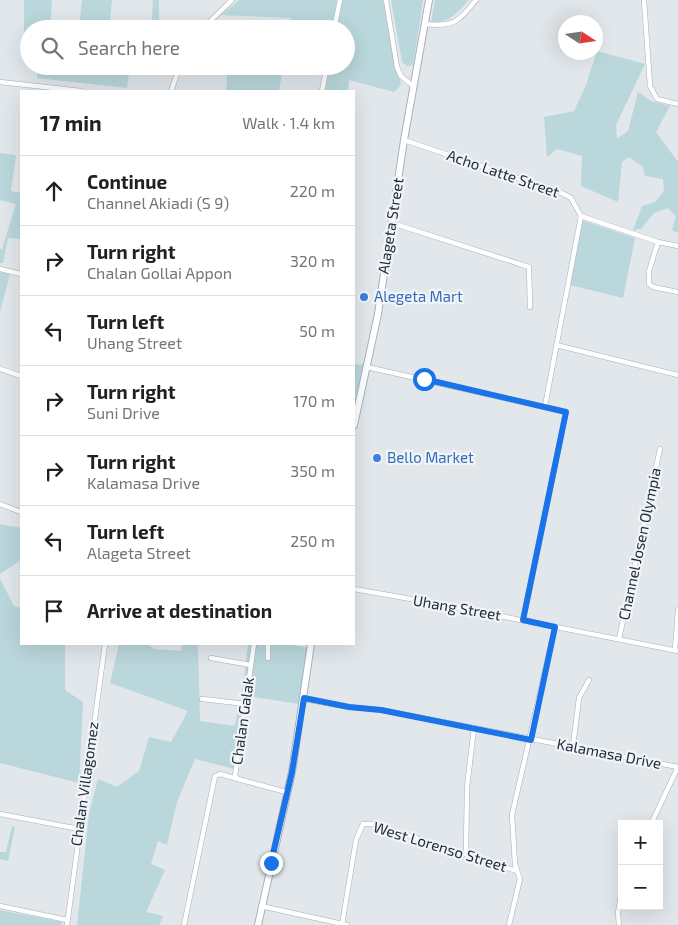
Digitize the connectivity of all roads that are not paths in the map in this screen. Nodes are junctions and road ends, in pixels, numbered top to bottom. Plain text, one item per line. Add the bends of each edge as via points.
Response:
1 (232, 0) edge
2 (340, 0) edge
3 (386, 0) edge
4 (429, 0) edge
5 (476, 0) edge
6 (644, 0) edge
7 (211, 20) edge
8 (336, 20) edge
9 (425, 24) junction
10 (176, 75) edge
11 (325, 75) edge
12 (0, 82) edge
13 (413, 86) junction
14 (72, 90) edge
15 (170, 90) edge
16 (322, 90) edge
17 (678, 104) edge
18 (404, 140) junction
19 (580, 216) junction
20 (392, 223) junction
21 (658, 242) junction
22 (678, 246) edge
23 (0, 269) edge
24 (20, 274) edge
25 (678, 292) edge
26 (530, 307) dead end
27 (556, 345) junction
28 (367, 367) junction
29 (0, 370) edge
30 (678, 375) edge
31 (20, 376) edge
32 (545, 406) junction
33 (355, 421) edge
34 (660, 449) dead end
35 (0, 504) edge
36 (20, 512) edge
37 (355, 589) edge
38 (678, 610) edge
39 (523, 620) junction
40 (555, 627) junction
41 (619, 639) junction
42 (105, 645) edge
43 (254, 645) edge
44 (268, 645) edge
45 (312, 645) edge
46 (676, 651) edge
47 (211, 658) dead end
48 (268, 658) dead end
49 (251, 665) junction
50 (589, 680) dead end
51 (304, 698) junction
52 (202, 699) dead end
53 (246, 704) junction
54 (474, 728) junction
55 (531, 740) junction
56 (573, 746) junction
57 (678, 767) edge
58 (238, 779) junction
59 (286, 792) junction
60 (0, 814) edge
61 (652, 820) edge
62 (78, 829) junction
63 (466, 853) junction
64 (517, 870) junction
65 (0, 906) edge
66 (261, 906) junction
67 (618, 910) edge
68 (67, 923) edge
69 (184, 925) edge
70 (258, 925) edge
71 (344, 925) edge
72 (509, 925) edge
73 (619, 925) edge

1 - 7 street
2 - 8 street
3 - 13 street via 396,67
4 - 9 main road, Alageta Street
5 - 9 street via 453,23 445,26
6 - 17 street via 650,86 657,98
9 - 13 main road, Alageta Street
10 - 15 street
11 - 16 street
12 - 14 street
13 - 18 main road, Alageta Street
18 - 19 street, Acho Latte Street via 562,192 571,198
18 - 20 main road, Alageta Street
19 - 21 street
19 - 27 street
20 - 26 street via 529,267
20 - 28 main road, Alageta Street
21 - 22 street
21 - 25 street via 649,271 649,284
23 - 24 street
27 - 30 street
27 - 32 street
28 - 32 street
28 - 33 main road, Alageta Street
29 - 31 street
32 - 39 street via 566,412
34 - 41 street, Channel Josen Olympia
35 - 36 street
37 - 39 street, Uhang Street
38 - 46 street
39 - 40 street, Uhang Street
40 - 41 street, Uhang Street
40 - 55 street
41 - 46 street, Uhang Street
42 - 62 street, Chalan Villagomez
43 - 49 street, Chalan Galak
44 - 48 street
45 - 51 main road
47 - 49 street
49 - 53 street, Chalan Galak
50 - 56 street via 578,698
51 - 54 street, Kalamasa Drive
51 - 59 main road
52 - 53 street
53 - 58 street, Chalan Galak via 235,774
54 - 55 street, Kalamasa Drive
54 - 63 street via 467,787
55 - 56 street, Kalamasa Drive
55 - 64 street via 512,815
56 - 57 street, Kalamasa Drive
57 - 61 street, Kalamasa Drive
58 - 59 street, Chalan Galak
58 - 69 street via 220,774 215,776
59 - 66 main road
60 - 62 street
62 - 68 street, Chalan Villagomez
63 - 64 street, West Lorenso Street
63 - 71 street, West Lorenso Street via 363,824 356,840
64 - 72 street via 520,879
65 - 68 street
66 - 70 main road
66 - 71 street
67 - 73 street

